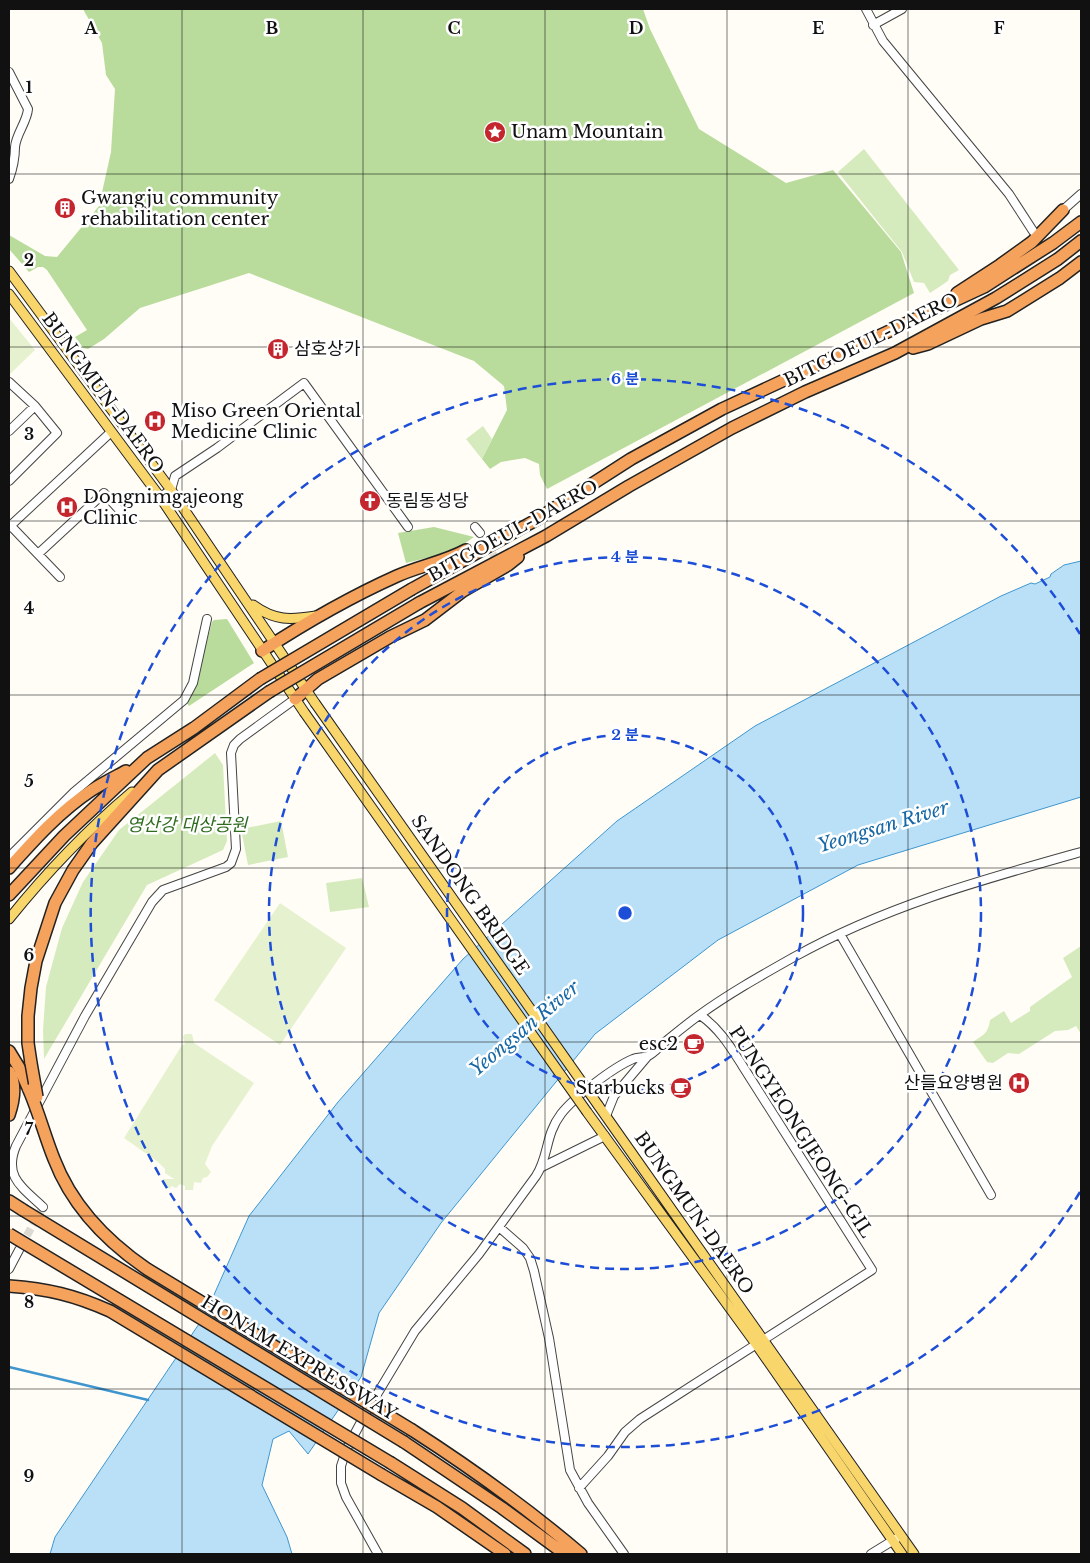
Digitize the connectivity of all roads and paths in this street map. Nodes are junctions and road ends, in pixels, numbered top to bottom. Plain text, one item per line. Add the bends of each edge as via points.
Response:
1 (866, 9) edge
2 (902, 9) edge
3 (873, 25) junction
4 (9, 72) edge
5 (9, 179) edge
6 (1081, 194) edge
7 (1064, 210) joint
8 (1081, 222) edge
9 (1033, 231) dead end
10 (1081, 241) edge
11 (1081, 262) edge
12 (9, 271) edge
13 (9, 294) edge
14 (924, 315) junction
15 (895, 353) junction
16 (9, 382) edge
17 (35, 406) junction
18 (9, 431) edge
19 (110, 433) junction
20 (10, 478) edge
21 (171, 490) junction
22 (160, 497) junction
23 (123, 514) dead end
24 (536, 520) junction
25 (9, 526) edge
26 (408, 527) dead end
27 (546, 536) junction
28 (38, 554) junction
29 (60, 577) dead end
30 (247, 602) junction
31 (319, 616) junction
32 (207, 619) dead end
33 (274, 642) junction
34 (262, 651) junction
35 (307, 689) junction
36 (295, 699) junction
37 (315, 703) joint
38 (304, 712) joint
39 (147, 758) junction
40 (158, 770) junction
41 (1081, 852) edge
42 (9, 857) edge
43 (9, 868) edge
44 (9, 895) edge
45 (9, 918) edge
46 (840, 934) junction
47 (700, 1015) junction
48 (9, 1050) edge
49 (647, 1056) junction
50 (9, 1072) edge
51 (598, 1105) joint
52 (588, 1112) joint
53 (9, 1115) edge
54 (40, 1116) junction
55 (606, 1116) junction
56 (605, 1136) junction
57 (542, 1168) junction
58 (991, 1195) dead end
59 (9, 1201) edge
60 (43, 1207) dead end
61 (499, 1227) junction
62 (9, 1234) edge
63 (19, 1250) tunnel mouth
64 (9, 1269) edge
65 (9, 1286) edge
66 (760, 1341) junction
67 (579, 1488) junction
68 (897, 1538) junction
69 (378, 1554) edge
70 (505, 1554) edge
71 (525, 1554) edge
72 (564, 1554) edge
73 (581, 1554) edge
74 (624, 1554) edge
75 (871, 1554) edge
76 (902, 1554) edge
77 (914, 1554) edge

1 - 3 street
2 - 3 street
3 - 9 street via 896,58 1009,194
4 - 5 street via 28,109 15,146
6 - 7 street
7 - 14 highway via 1032,242
8 - 14 highway, BITGOEUL-DAERO via 984,287
10 - 15 highway, BITGOEUL-DAERO via 996,298
11 - 15 highway via 1007,311 981,319 928,344
12 - 21 main road, BUNGMUN-DAERO
13 - 19 main road, BUNGMUN-DAERO
14 - 24 highway, BITGOEUL-DAERO via 722,409 631,459
15 - 27 highway, BITGOEUL-DAERO via 732,428
16 - 17 street
17 - 18 street
17 - 20 street via 57,433
19 - 22 main road, BUNGMUN-DAERO
19 - 25 street
21 - 22 street
21 - 26 street via 176,476 304,383
21 - 30 main road, BUNGMUN-DAERO
22 - 34 main road, BUNGMUN-DAERO
23 - 28 street via 104,493
24 - 31 highway via 493,536 456,556 398,575
24 - 39 highway, BITGOEUL-DAERO, bridge via 260,679
25 - 28 street
27 - 35 highway via 425,620 318,679
27 - 40 highway, BITGOEUL-DAERO, bridge via 419,603 269,692
28 - 29 street
30 - 31 main road via 263,613 284,620
30 - 33 main road, BUNGMUN-DAERO
31 - 33 highway
32 - 42 street via 193,683 184,700 74,792
33 - 34 highway
33 - 35 main road, BUNGMUN-DAERO
34 - 36 main road, BUNGMUN-DAERO
35 - 36 highway
35 - 37 main road, BUNGMUN-DAERO
36 - 38 main road, BUNGMUN-DAERO
36 - 60 street via 240,739 231,753 236,849 231,863 163,890 152,902 85,1016 16,1146 12,1156 13,1174 24,1191
37 - 51 main road, SANDONG BRIDGE, bridge
38 - 52 main road, SANDONG BRIDGE, bridge
39 - 43 highway via 91,791 63,813
39 - 44 highway, BITGOEUL-DAERO via 64,836
40 - 45 main road, BITGOEUL-DAERO via 112,809
40 - 54 highway, bridge via 92,843 55,902 36,961 28,1025
41 - 46 street via 959,887 887,912
46 - 47 street via 793,958
46 - 58 street
47 - 49 street
47 - 66 street, PUNGYEONGJEONG-GIL via 721,1033 872,1270
48 - 54 highway, bridge
49 - 55 street via 614,1096
49 - 57 street via 634,1058 621,1066 567,1107 548,1138
50 - 53 highway via 14,1094
51 - 55 main road, BUNGMUN-DAERO
52 - 56 main road, BUNGMUN-DAERO
54 - 73 highway, bridge via 68,1189 89,1220 127,1256 456,1458
55 - 66 main road, BUNGMUN-DAERO
56 - 57 street
56 - 66 main road, BUNGMUN-DAERO
57 - 61 street
59 - 72 highway, HONAM EXPRESSWAY, bridge via 404,1442
61 - 67 street via 523,1248 534,1271 549,1338 570,1470
61 - 69 street via 415,1331 347,1448 341,1466 341,1483
62 - 71 highway, bridge via 391,1463 462,1508
63 - 64 street
65 - 70 highway, bridge via 69,1295 110,1312 437,1507
66 - 67 street via 631,1425
66 - 68 main road, BUNGMUN-DAERO
67 - 74 street
68 - 75 street
68 - 76 main road, BUNGMUN-DAERO
68 - 77 main road, BUNGMUN-DAERO

